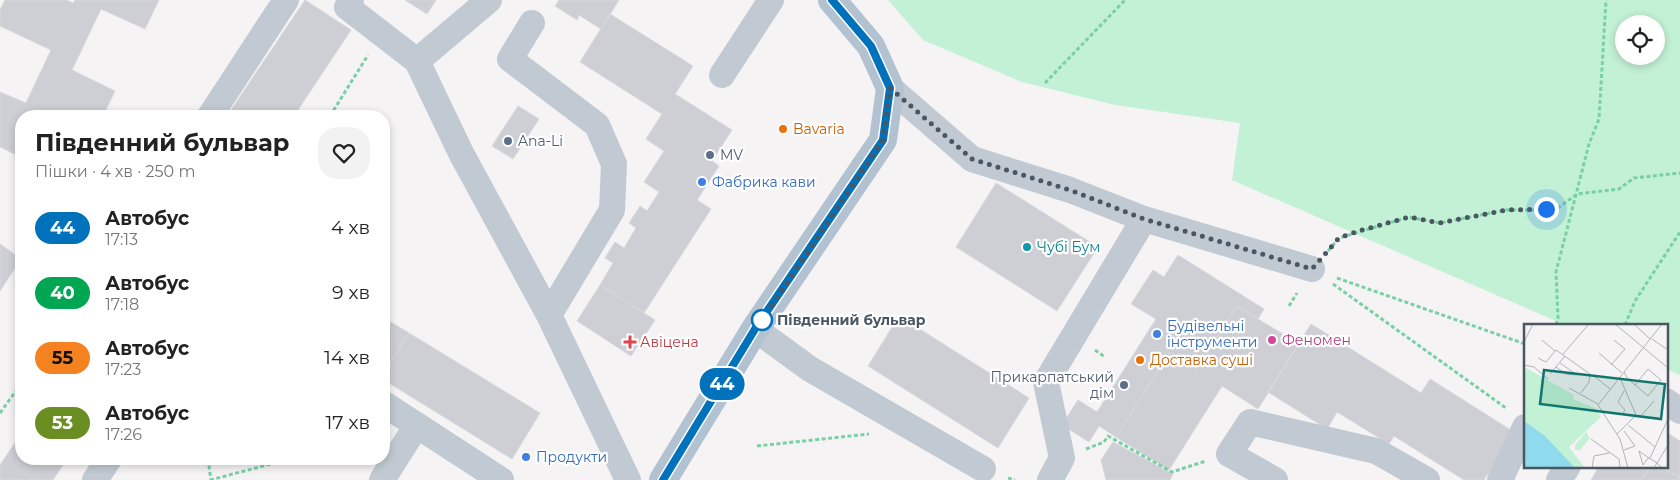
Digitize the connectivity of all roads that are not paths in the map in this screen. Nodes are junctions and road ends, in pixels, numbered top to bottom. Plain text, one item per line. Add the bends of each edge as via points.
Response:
1 (286, 0) edge
2 (489, 0) edge
3 (771, 0) edge
4 (832, 0) edge
5 (344, 2) edge
6 (532, 23) dead end
7 (417, 61) junction
8 (722, 75) dead end
9 (890, 88) junction
10 (214, 110) edge
11 (1144, 219) junction
12 (1312, 269) road end
13 (549, 315) junction
14 (755, 329) junction
15 (1668, 402) edge
16 (390, 408) edge
17 (1680, 411) edge
18 (1517, 418) edge
19 (416, 425) junction
20 (105, 465) edge
21 (1567, 468) edge
22 (983, 469) dead end
23 (95, 480) edge
24 (382, 480) edge
25 (501, 480) edge
26 (628, 480) edge
27 (663, 480) edge
28 (1050, 480) edge
29 (1275, 480) edge
30 (1427, 480) edge
31 (1500, 480) edge
32 (1559, 480) edge

1 - 10 lane
2 - 7 lane
3 - 8 lane
4 - 9 main road via 871,46
5 - 7 lane
6 - 13 lane via 510,59 597,125 614,164 612,210
7 - 13 lane via 461,152
9 - 11 lane via 972,159 1070,190
9 - 14 main road via 883,140
11 - 12 lane
11 - 28 lane via 1046,382 1062,458
13 - 26 lane
14 - 22 lane via 810,370
14 - 27 main road
15 - 17 lane
16 - 19 lane
18 - 31 lane
19 - 24 lane
19 - 25 lane
20 - 23 lane
21 - 32 lane
29 - 30 lane via 1229,454 1250,422 1376,450

